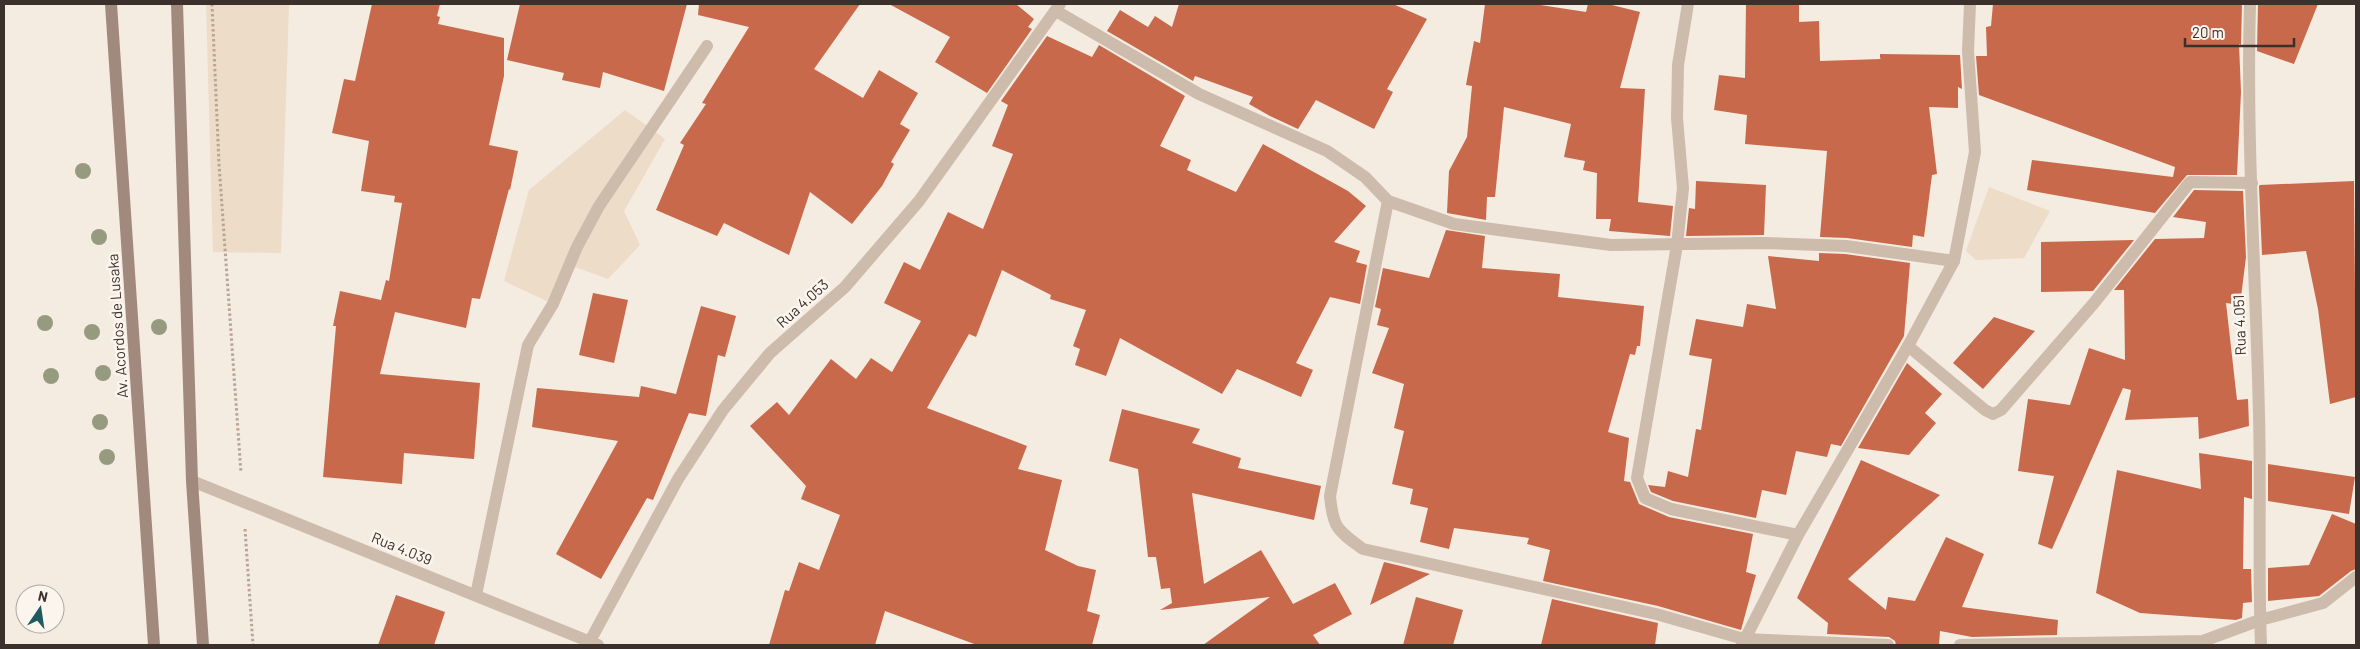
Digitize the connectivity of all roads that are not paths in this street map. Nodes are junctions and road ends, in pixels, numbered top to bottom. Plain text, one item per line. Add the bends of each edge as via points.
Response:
1 (111, 4) edge
2 (177, 4) edge
3 (1688, 4) edge
4 (1970, 4) edge
5 (2250, 4) edge
6 (1058, 8) edge
7 (706, 46) dead end
8 (2252, 183) junction
9 (1388, 201) junction
10 (1676, 245) junction
11 (1954, 261) junction
12 (1908, 346) junction
13 (192, 481) junction
14 (1798, 535) junction
15 (2356, 577) edge
16 (476, 595) junction
17 (2260, 620) junction
18 (1743, 642) edge
19 (594, 643) edge
20 (154, 645) edge
21 (203, 645) edge
22 (1888, 645) edge
23 (1960, 645) edge
24 (2262, 645) edge

1 - 20 main road, Av. Acordos de Lusaka
2 - 13 main road
3 - 10 street via 1678,64 1677,118 1682,188
4 - 11 street via 1968,51 1976,152
5 - 8 street, Rua 4.051
6 - 9 street via 1199,94 1327,151 1365,177
6 - 19 street, Rua 4.053 via 919,201 845,287 770,353 723,410 678,478
7 - 16 street via 599,206 553,304 528,344
8 - 12 street via 2190,182 2094,303 2001,410 1993,414
8 - 17 street, Rua 4.051 via 2259,415
9 - 10 street via 1454,224 1611,244
9 - 18 street via 1330,496 1332,517 1339,532 1363,549 1656,614
10 - 11 street via 1764,243 1846,246
10 - 14 street via 1637,478 1645,498 1671,509
11 - 12 street
12 - 14 street
13 - 16 street, Rua 4.039
13 - 21 main road
14 - 18 street
15 - 17 street via 2323,603
16 - 19 street, Rua 4.039
17 - 23 street via 2203,641
17 - 24 street, Rua 4.051
18 - 22 street

